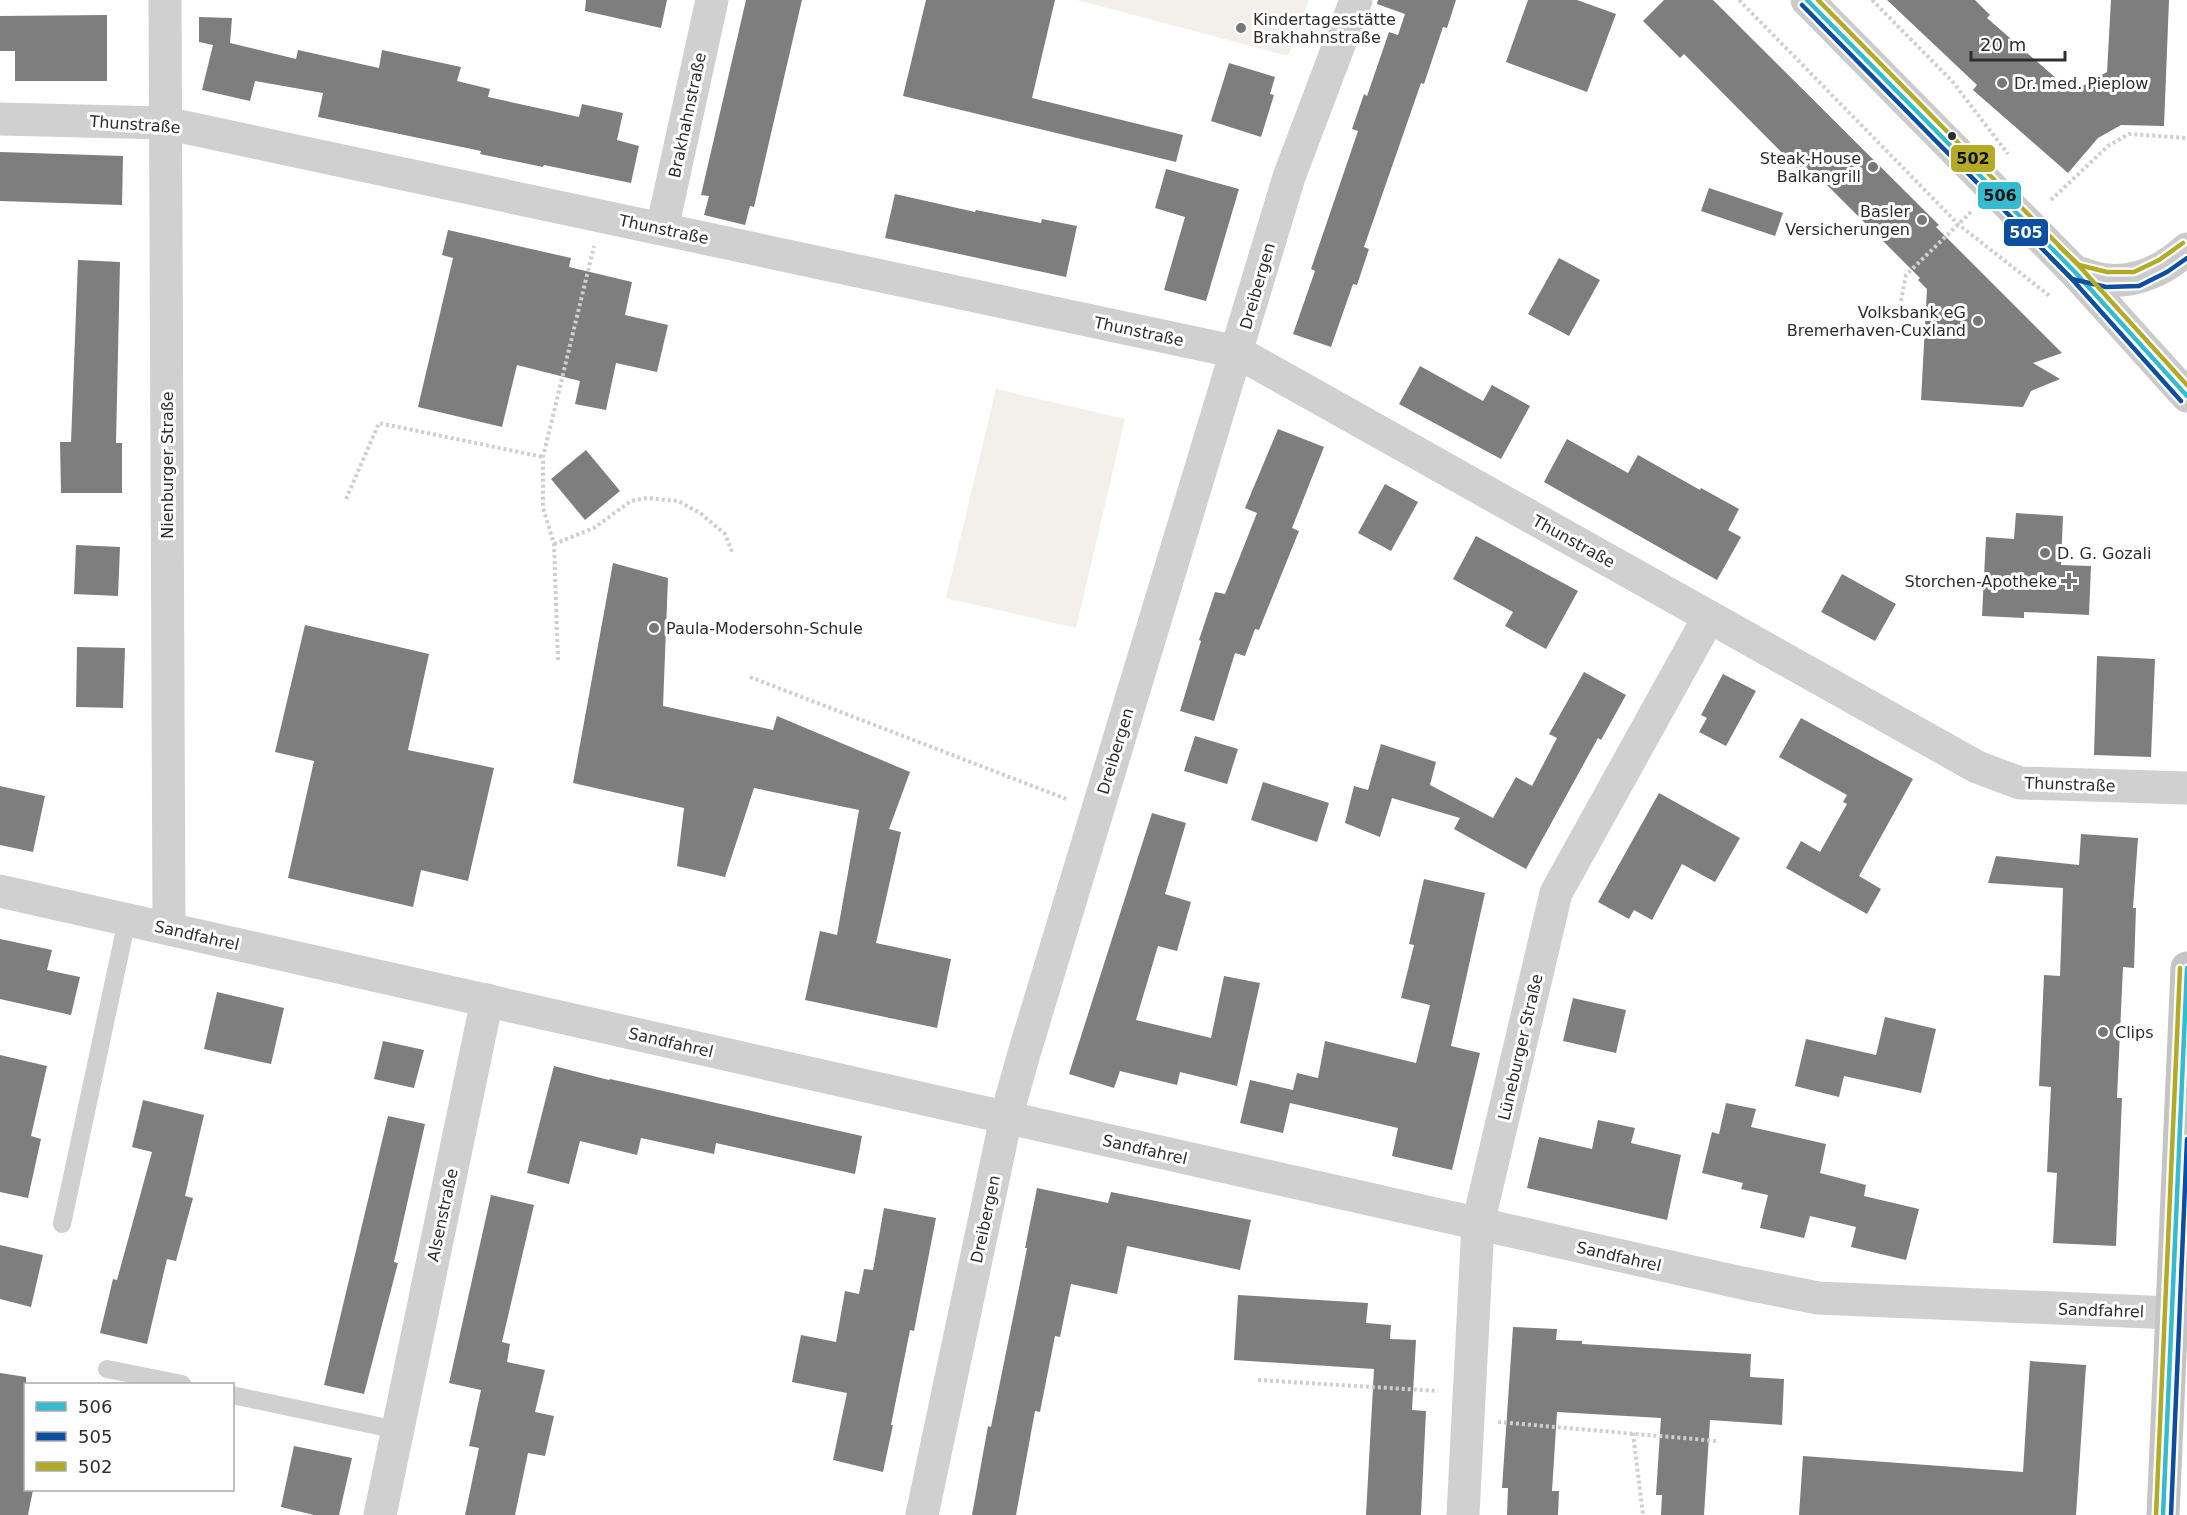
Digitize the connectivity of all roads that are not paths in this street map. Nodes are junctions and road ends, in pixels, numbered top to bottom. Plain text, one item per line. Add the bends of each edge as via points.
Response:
1 (165, 0) edge
2 (712, 0) edge
3 (1356, 0) edge
4 (1807, 0) edge
5 (0, 119) edge
6 (165, 123) junction
7 (663, 229) junction
8 (2187, 249) edge
9 (2075, 272) junction
10 (1238, 352) junction
11 (2187, 396) edge
12 (1709, 617) junction
13 (2187, 788) edge
14 (0, 891) edge
15 (128, 920) junction
16 (169, 929) junction
17 (2187, 968) edge
18 (487, 1000) junction
19 (2184, 1116) edge
20 (1006, 1118) junction
21 (62, 1224) dead end
22 (1478, 1224) junction
23 (2172, 1313) junction
24 (107, 1369) dead end
25 (177, 1383) edge
26 (234, 1395) edge
27 (397, 1430) junction
28 (380, 1515) edge
29 (922, 1515) edge
30 (1462, 1515) edge
31 (2163, 1515) edge

1 - 6 street, Nienburger Straße
2 - 7 street, Brakhahnstraße
3 - 10 street, Dreibergen via 1289,177
4 - 9 street
5 - 6 street, Thunstraße
6 - 7 street, Thunstraße
6 - 16 street, Nienburger Straße
7 - 10 street, Thunstraße
8 - 9 street via 2136,279 2106,280
9 - 11 street
10 - 12 street, Thunstraße
10 - 20 street, Dreibergen
12 - 13 street, Thunstraße via 1977,767 2020,783
12 - 22 street, Lüneburger Straße via 1556,893
14 - 15 street, Sandfahrel
15 - 16 street, Sandfahrel
15 - 21 lane
16 - 18 street, Sandfahrel
17 - 19 main road
18 - 20 street, Sandfahrel
18 - 27 street, Alsenstraße
19 - 23 main road
20 - 22 street, Sandfahrel
20 - 29 street, Dreibergen
22 - 23 street, Sandfahrel via 1818,1298
22 - 30 street, Lüneburger Straße
23 - 31 main road
24 - 25 lane
26 - 27 lane
27 - 28 street, Alsenstraße

